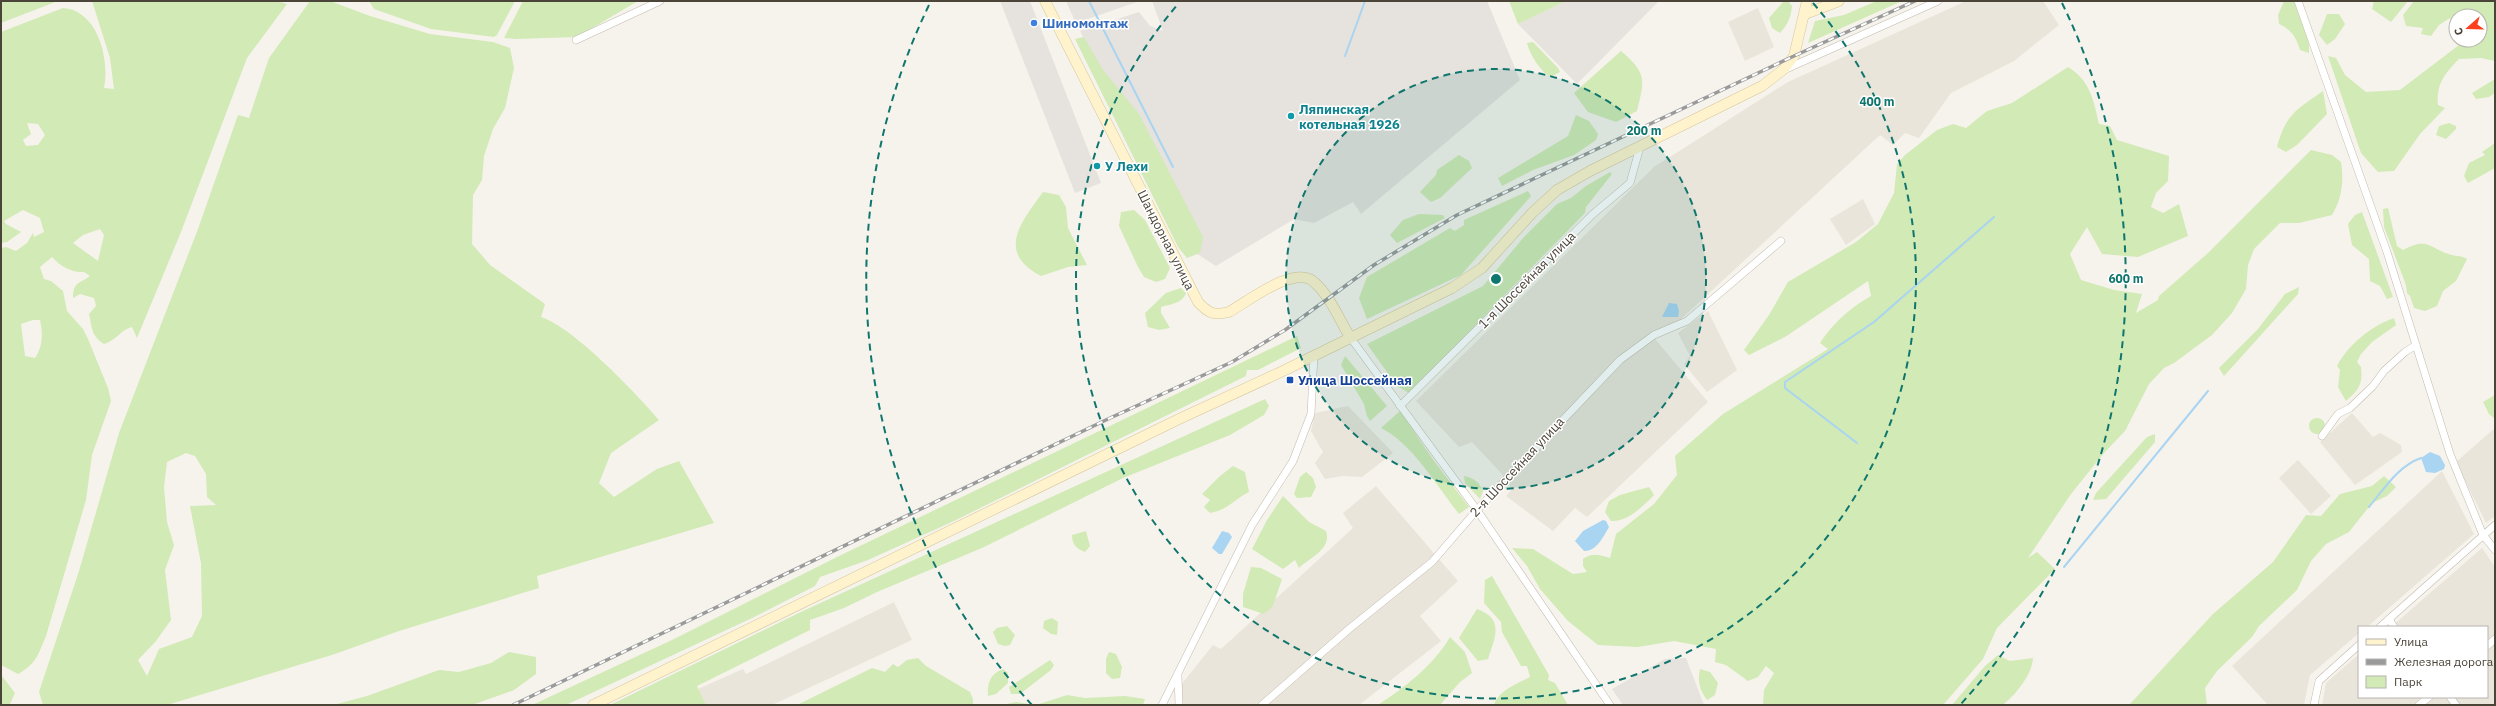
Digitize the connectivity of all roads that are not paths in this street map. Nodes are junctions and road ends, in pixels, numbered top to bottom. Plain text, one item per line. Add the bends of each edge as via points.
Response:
1 (660, 1) edge
2 (1045, 1) edge
3 (1807, 1) edge
4 (1839, 1) edge
5 (1938, 1) edge
6 (2298, 1) edge
7 (1805, 14) junction
8 (576, 40) dead end
9 (1784, 69) junction
10 (1640, 147) junction
11 (1781, 241) dead end
12 (1350, 337) junction
13 (2416, 345) junction
14 (1314, 355) junction
15 (1400, 406) junction
16 (2322, 436) dead end
17 (1477, 510) junction
18 (2495, 526) edge
19 (2483, 536) junction
20 (2495, 550) edge
21 (2389, 618) junction
22 (2381, 626) edge
23 (2393, 626) edge
24 (2358, 646) edge
25 (1178, 675) junction
26 (2428, 698) edge
27 (593, 705) edge
28 (1162, 705) edge
29 (1179, 705) edge
30 (1262, 705) edge
31 (1610, 705) edge
32 (2314, 705) edge
33 (2419, 705) edge

1 - 8 street
2 - 12 main road, Шандорная улица via 1198,302 1208,312 1218,315 1229,312 1289,278 1305,277 1314,281 1327,298
3 - 7 main road
4 - 7 main road
5 - 9 street
6 - 13 street
7 - 9 main road via 1794,56
9 - 10 main road via 1762,86
10 - 12 main road via 1557,190 1532,213 1482,268 1467,279
10 - 15 street, 1-я Шоссейная улица via 1630,183 1593,214
11 - 17 street, 2-я Шоссейная улица via 1687,321 1654,335 1620,360
12 - 14 main road
12 - 15 street
13 - 16 street via 2384,371 2373,386 2350,408 2338,414
13 - 19 street via 2450,454
14 - 25 street via 1311,414 1293,461 1252,525
14 - 27 main road
15 - 17 street
17 - 30 street, 2-я Шоссейная улица via 1432,562 1349,629
17 - 31 street
18 - 19 street
19 - 20 street
19 - 21 street
21 - 22 street
21 - 23 street
24 - 32 street via 2319,681
25 - 28 street
25 - 29 street
26 - 33 street

